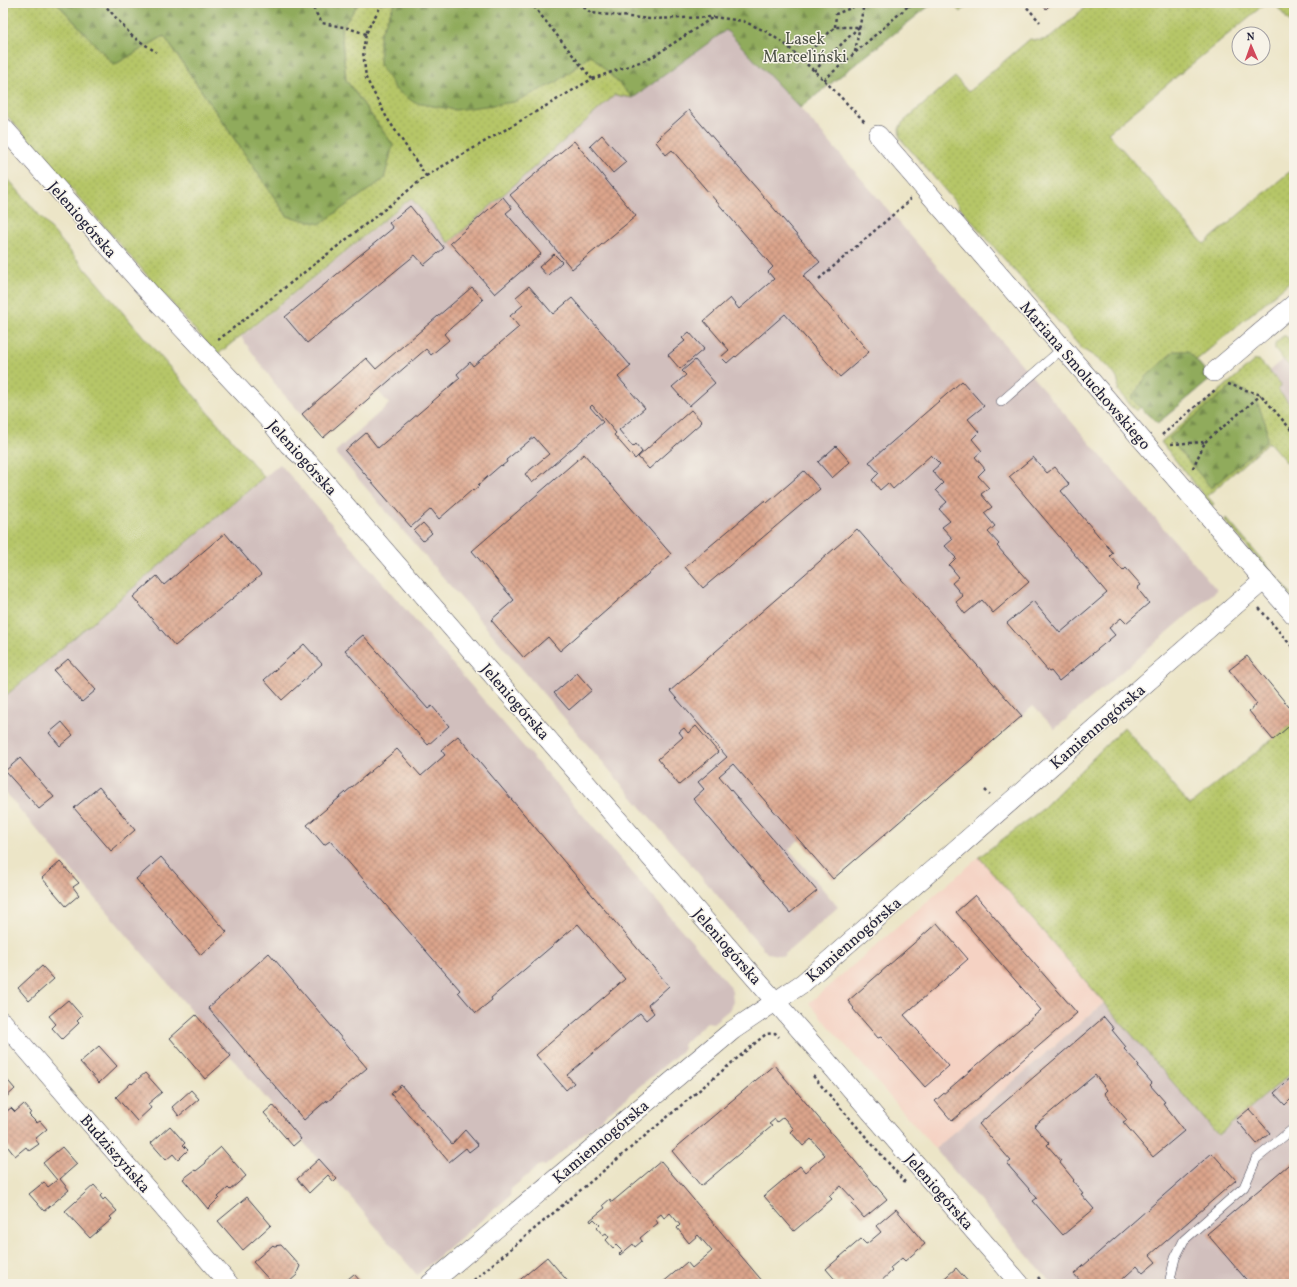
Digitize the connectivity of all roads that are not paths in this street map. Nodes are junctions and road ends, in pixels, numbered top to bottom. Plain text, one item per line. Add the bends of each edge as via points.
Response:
1 (3, 127) edge
2 (878, 135) road end
3 (1294, 304) edge
4 (1063, 348) junction
5 (1214, 372) road end
6 (1001, 402) dead end
7 (1264, 580) junction
8 (1294, 615) edge
9 (776, 1001) junction
10 (3, 1022) edge
11 (1294, 1128) edge
12 (1027, 1279) edge
13 (229, 1284) edge
14 (430, 1284) edge
15 (1175, 1284) edge

1 - 9 street, Jeleniogórska via 125,267 269,420 289,445 308,462
2 - 4 street, Mariana Smoluchowskiego
3 - 5 street
4 - 6 lane
4 - 7 street, Mariana Smoluchowskiego
7 - 8 street, Mariana Smoluchowskiego
7 - 9 street, Kamiennogórska via 803,983
9 - 12 street, Jeleniogórska
9 - 14 street, Kamiennogórska via 732,1030
10 - 13 street, Budziszyńska
11 - 15 lane via 1256,1159 1244,1187 1184,1240 1175,1258 1170,1279

